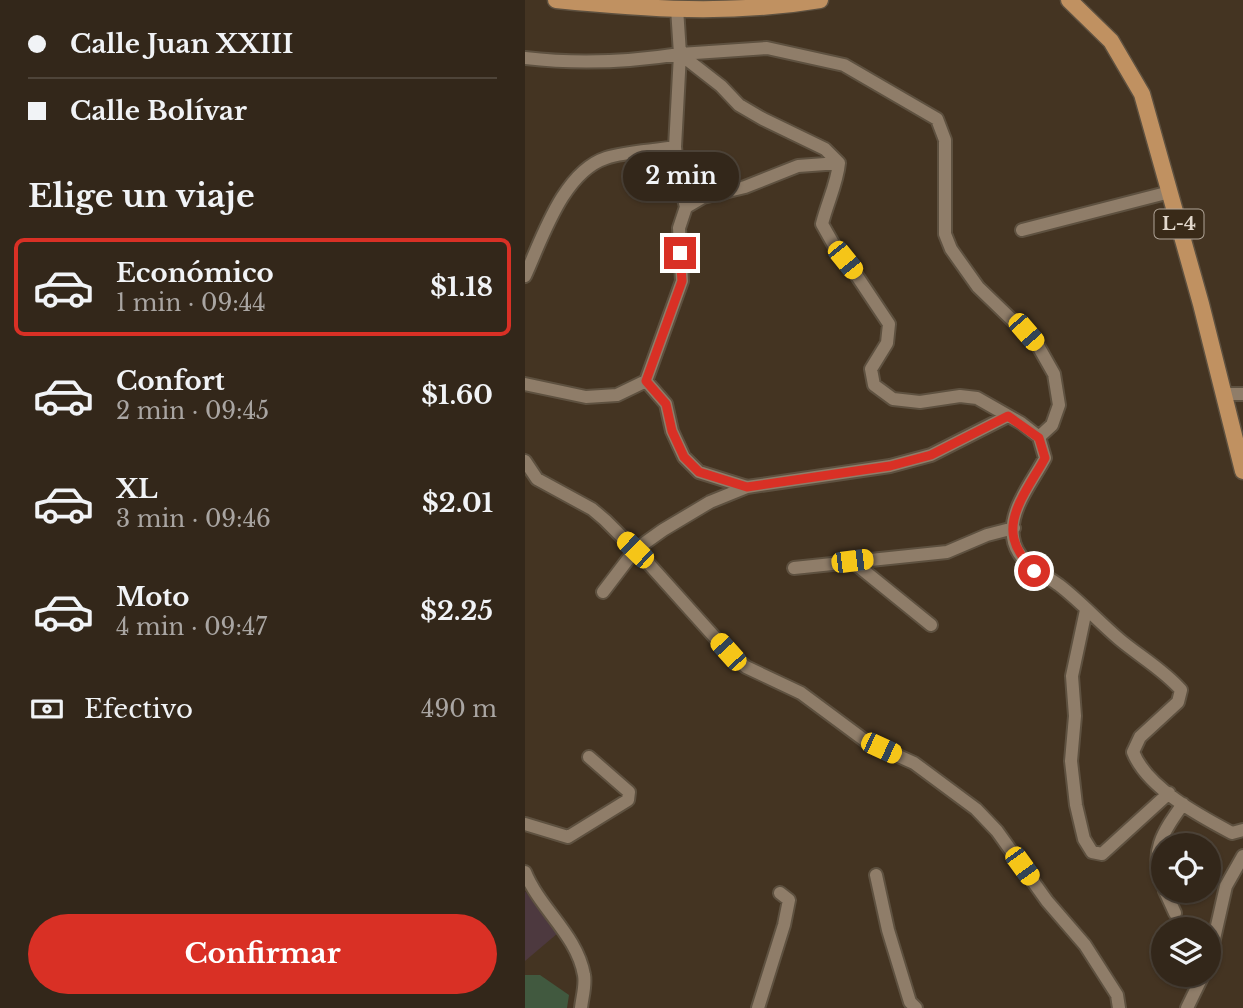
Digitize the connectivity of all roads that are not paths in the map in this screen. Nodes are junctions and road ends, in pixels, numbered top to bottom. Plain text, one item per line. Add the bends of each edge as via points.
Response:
1 (556, 0) edge
2 (1069, 0) edge
3 (809, 1) edge
4 (677, 8) junction
5 (680, 54) junction
6 (525, 58) edge
7 (675, 147) junction
8 (839, 163) junction
9 (1170, 192) junction
10 (686, 207) junction
11 (1022, 230) dead end
12 (525, 276) edge
13 (646, 381) junction
14 (525, 384) edge
15 (1224, 394) junction
16 (1243, 394) edge
17 (1008, 416) junction
18 (1039, 438) junction
19 (525, 461) edge
20 (1243, 471) edge
21 (747, 487) junction
22 (1014, 528) junction
23 (635, 550) junction
24 (852, 561) junction
25 (794, 568) dead end
26 (603, 592) dead end
27 (1086, 610) junction
28 (931, 625) dead end
29 (589, 757) dead end
30 (1169, 793) junction
31 (1183, 804) junction
32 (525, 824) edge
33 (1243, 830) edge
34 (1162, 833) edge
35 (1243, 856) edge
36 (525, 872) edge
37 (876, 875) dead end
38 (780, 893) dead end
39 (1171, 903) edge
40 (1175, 913) dead end
41 (1219, 917) edge
42 (1197, 987) edge
43 (581, 1008) edge
44 (758, 1008) edge
45 (916, 1008) edge
46 (1119, 1008) edge
47 (1187, 1008) edge

1 - 4 main road
2 - 9 main road, L-4 via 1111,41 1142,94
3 - 4 main road via 736,10
4 - 5 street
5 - 6 street via 644,60
5 - 7 street
5 - 8 street via 739,105 825,149
5 - 18 street via 767,48 844,65 937,119 945,140 948,241 978,287 1037,344 1054,374 1059,405 1052,425
7 - 10 street
7 - 12 street via 605,158 585,168 555,212
8 - 10 street via 798,166 745,187 703,197
8 - 17 street via 838,181 822,224 888,324 887,343 871,369 874,385 893,399 906,401 977,398
9 - 11 street
9 - 15 main road, L-4
10 - 13 street via 679,228 682,281
13 - 14 street via 617,395 586,397
13 - 21 street via 666,404 684,457 699,472
15 - 16 street
15 - 20 main road, L-4
17 - 18 street
17 - 21 street via 931,455 890,466
18 - 22 street via 1045,458 1023,496
19 - 23 street via 537,479 592,509
21 - 23 street via 710,502
22 - 24 street via 947,552
22 - 27 street via 1019,553 1034,571
23 - 26 street
23 - 46 street via 746,667 801,693 867,742 914,763 976,808 1100,966 1117,995
24 - 25 street
24 - 28 street
27 - 30 street via 1181,690 1178,702 1140,737 1133,752 1138,765
27 - 30 street via 1072,676 1071,761 1076,805 1092,852 1102,854
29 - 32 street via 629,792 628,800 568,837
30 - 31 street
31 - 33 street via 1232,833
31 - 34 street
35 - 41 street via 1226,886
36 - 43 street via 573,944 585,977
37 - 45 street via 888,930 910,1002
38 - 44 street via 789,900
39 - 40 street
42 - 47 street

